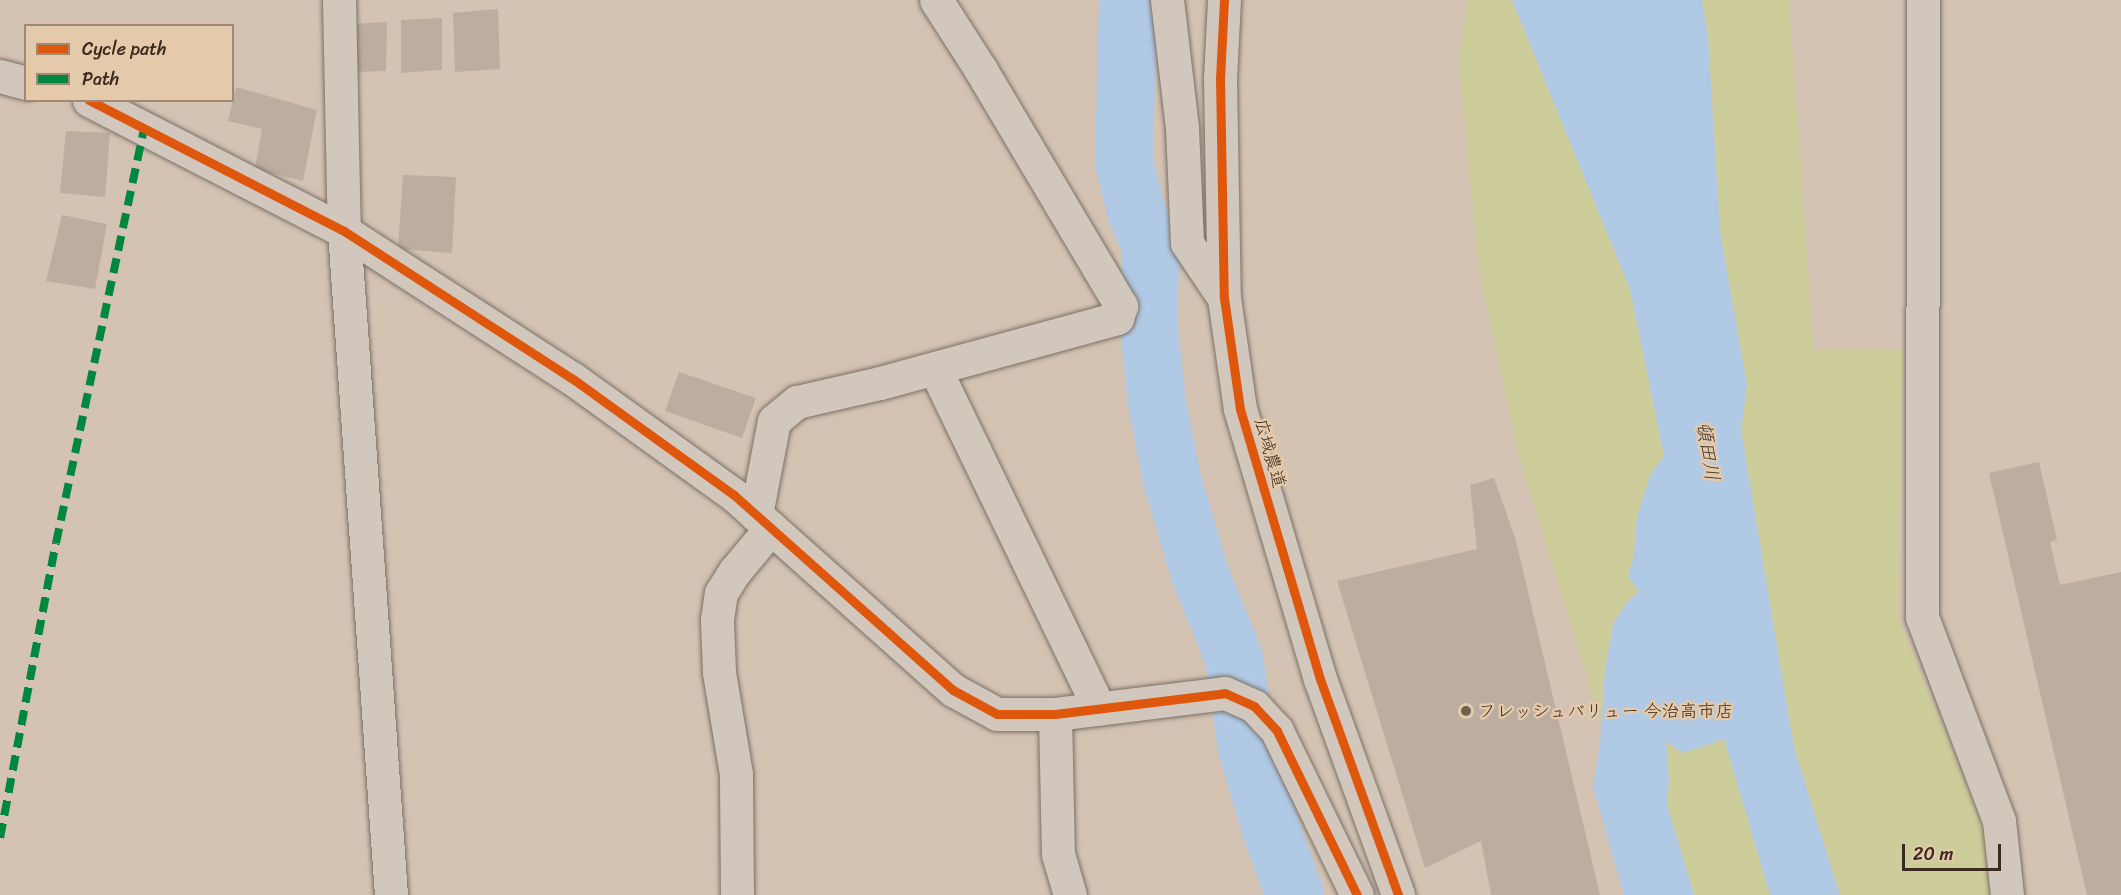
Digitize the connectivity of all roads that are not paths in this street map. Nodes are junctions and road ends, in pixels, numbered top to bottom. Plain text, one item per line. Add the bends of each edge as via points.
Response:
1 (339, 0) edge
2 (936, 0) edge
3 (1167, 0) edge
4 (1224, 0) edge
5 (1923, 0) edge
6 (0, 76) edge
7 (24, 82) edge
8 (92, 102) edge
9 (344, 231) junction
10 (1224, 298) junction
11 (935, 369) junction
12 (764, 521) junction
13 (1099, 709) junction
14 (1054, 714) junction
15 (391, 895) edge
16 (737, 895) edge
17 (1070, 895) edge
18 (1357, 895) edge
19 (1398, 895) edge
20 (2007, 895) edge

1 - 9 street
2 - 11 street via 1121,306 1117,318
3 - 10 street via 1182,128 1187,243
4 - 10 street, 広域農道 via 1220,78
5 - 20 street via 1922,617 1999,821
6 - 7 street
8 - 9 street
9 - 12 street via 573,379
9 - 15 street
10 - 19 street, 広域農道 via 1240,409 1320,679
11 - 12 street via 797,402 774,421
11 - 13 street
12 - 14 street via 953,690 997,714
12 - 16 street via 722,593 717,620 719,672 736,774
13 - 14 street
13 - 18 street via 1225,693 1254,706 1277,731
14 - 17 street via 1058,854

